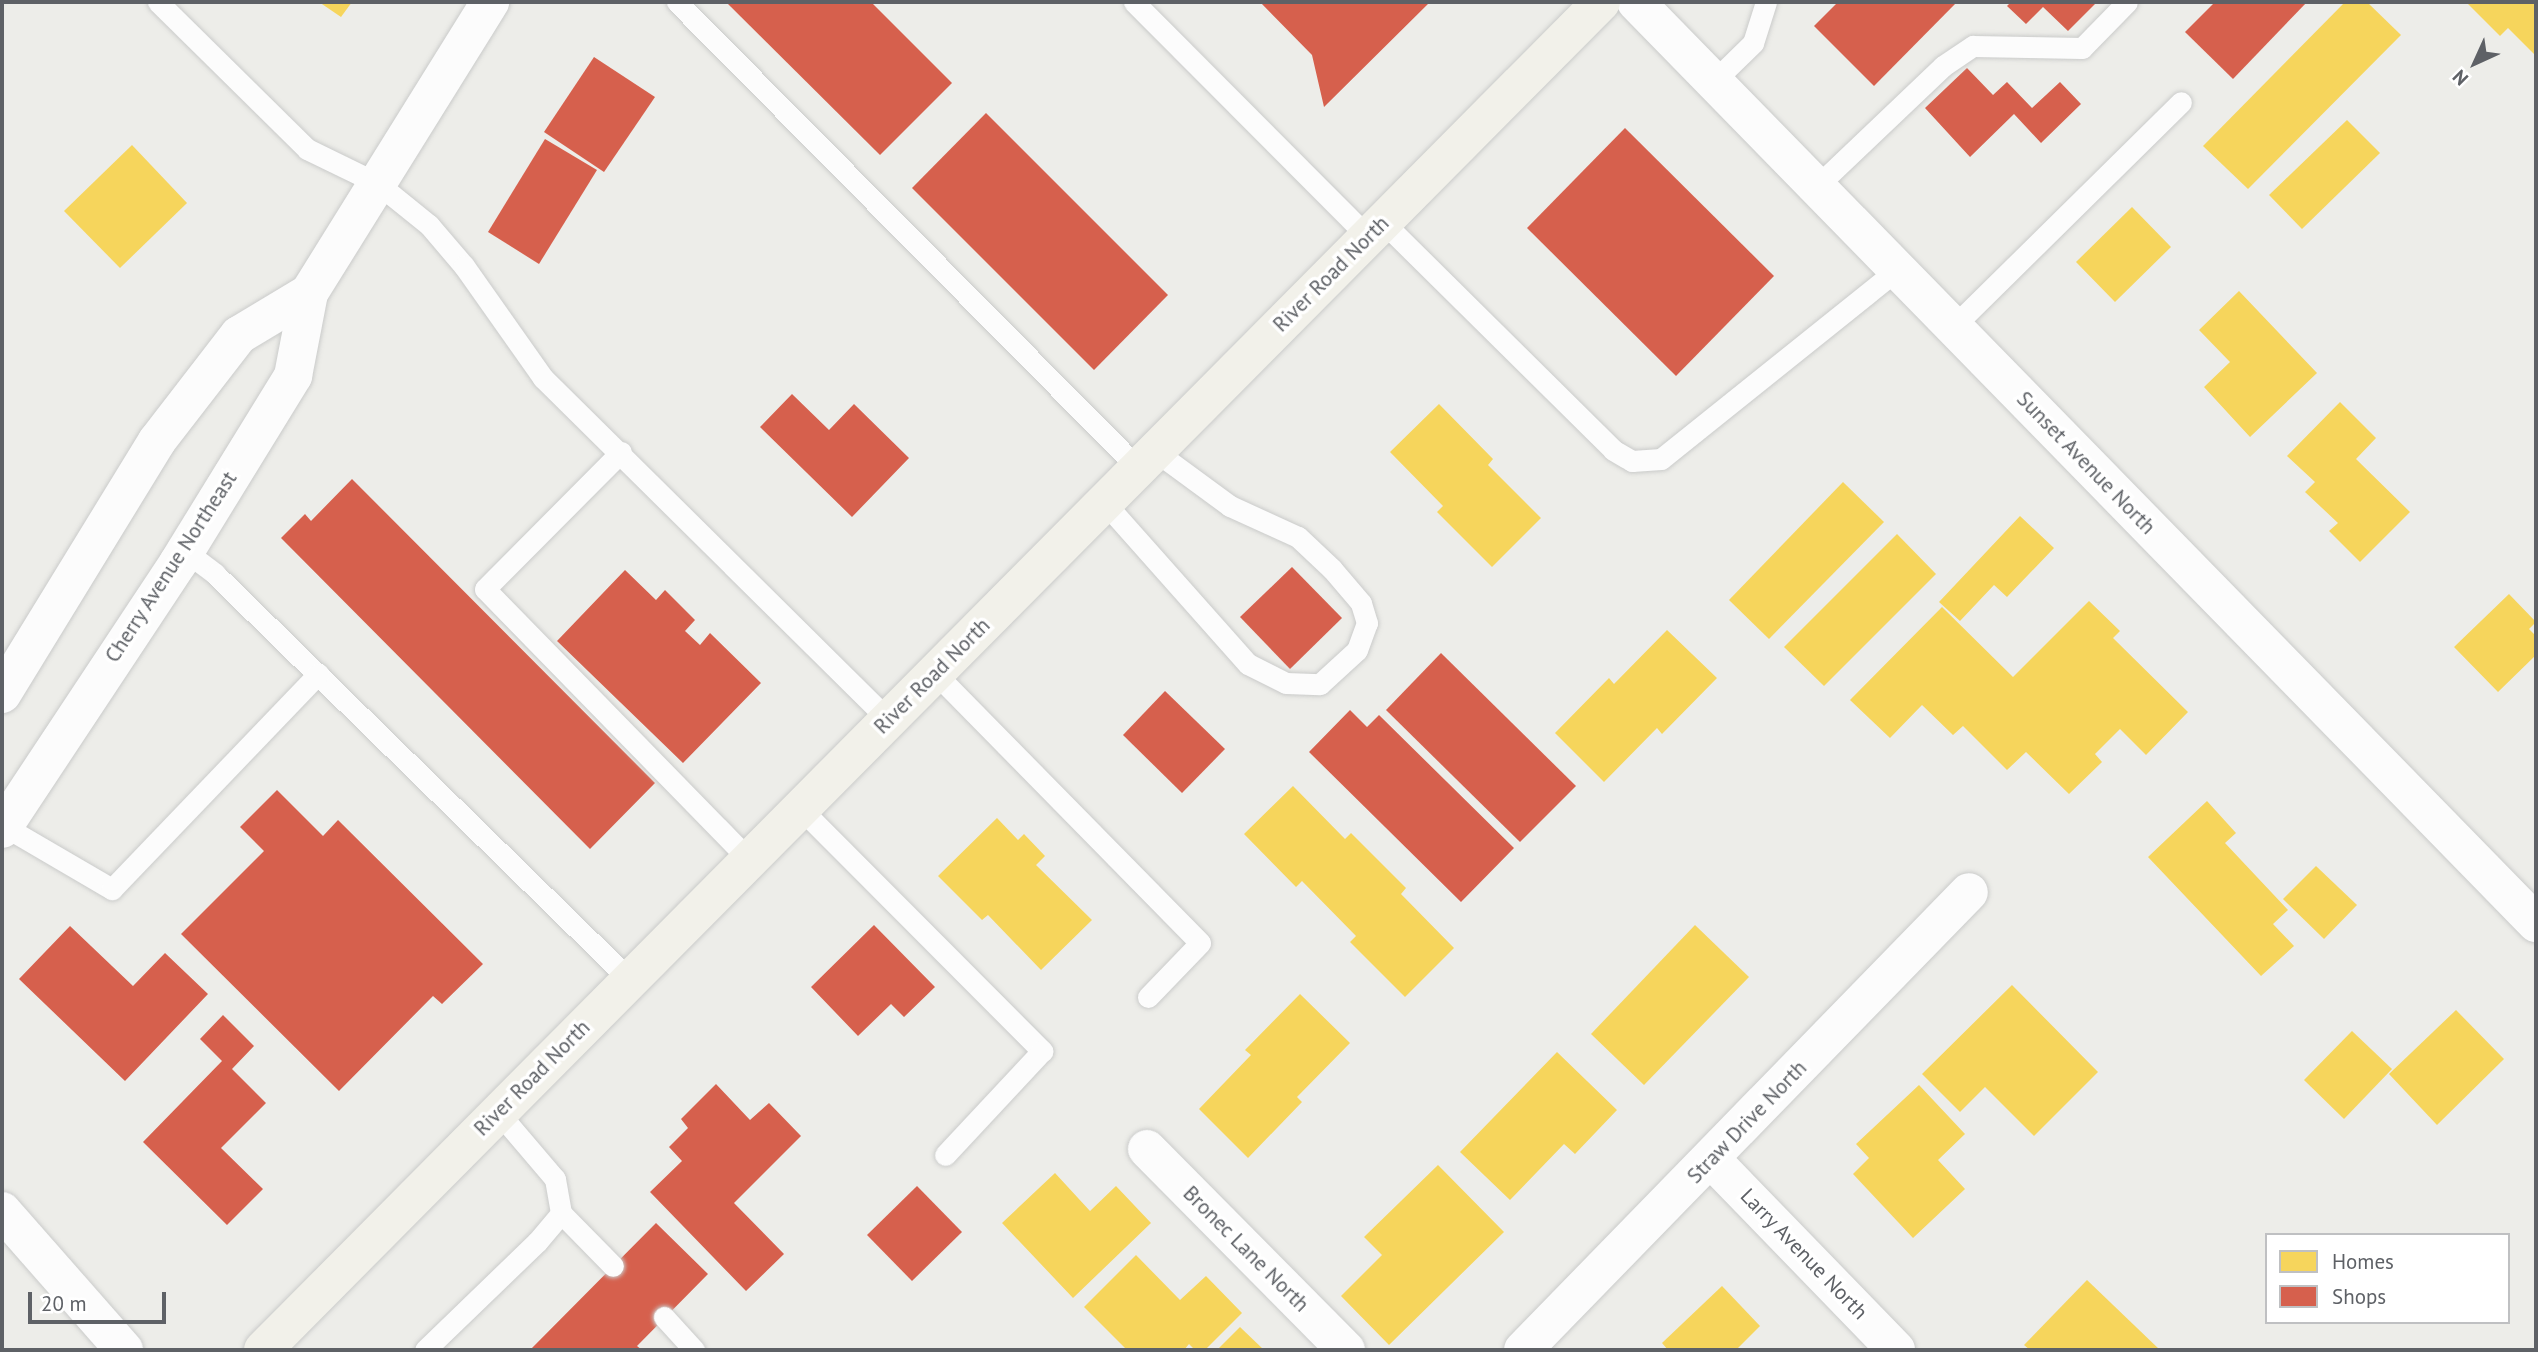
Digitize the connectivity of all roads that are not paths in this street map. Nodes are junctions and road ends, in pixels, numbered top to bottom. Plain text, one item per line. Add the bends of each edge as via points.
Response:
1 (158, 2) edge
2 (490, 2) edge
3 (677, 2) edge
4 (1134, 2) edge
5 (1601, 2) edge
6 (1636, 2) edge
7 (1766, 2) edge
8 (2127, 2) edge
9 (1713, 82) junction
10 (2181, 102) dead end
11 (377, 183) junction
12 (1816, 187) junction
13 (1375, 229) junction
14 (1897, 270) junction
15 (309, 293) junction
16 (1953, 327) junction
17 (621, 452) junction
18 (1147, 460) junction
19 (1104, 502) junction
20 (185, 551) junction
21 (935, 673) junction
22 (317, 674) junction
23 (2, 694) edge
24 (888, 720) junction
25 (801, 809) junction
26 (3, 828) edge
27 (749, 859) junction
28 (1969, 892) dead end
29 (2536, 923) edge
30 (630, 980) junction
31 (1148, 998) dead end
32 (498, 1111) junction
33 (1147, 1149) dead end
34 (945, 1154) dead end
35 (1712, 1159) junction
36 (2, 1211) edge
37 (561, 1213) junction
38 (613, 1266) dead end
39 (664, 1317) dead end
40 (124, 1350) edge
41 (263, 1350) edge
42 (427, 1350) edge
43 (694, 1350) edge
44 (1346, 1350) edge
45 (1523, 1350) edge
46 (1896, 1350) edge

1 - 11 lane via 307,149
2 - 11 street, Cherry Avenue Northeast
3 - 18 lane
4 - 13 lane
5 - 13 main road, River Road North
6 - 9 street, Sunset Avenue North
7 - 9 lane via 1753,43
8 - 12 lane via 2082,48 1973,46 1943,66
9 - 12 street, Sunset Avenue North
10 - 16 lane
11 - 15 street, Cherry Avenue Northeast
11 - 17 lane via 429,225 464,266 543,378
12 - 14 street, Sunset Avenue North
13 - 14 lane via 1613,450 1632,461 1661,459
13 - 18 main road, River Road North
14 - 16 street, Sunset Avenue North
15 - 20 street, Cherry Avenue Northeast via 293,376
15 - 23 street, Cherry Avenue Northeast via 239,335 165,430 98,531
16 - 29 street, Sunset Avenue North
17 - 24 lane
17 - 27 lane via 485,589
18 - 19 main road, River Road North
18 - 19 lane via 1298,537 1362,603 1367,623 1357,650 1320,684 1286,683 1248,664
19 - 21 main road, River Road North
20 - 22 lane via 215,574
20 - 26 street, Cherry Avenue Northeast
21 - 24 main road, River Road North
21 - 31 lane via 1200,943
22 - 26 lane via 112,889
22 - 30 lane
24 - 25 main road, River Road North
25 - 27 main road, River Road North
25 - 34 lane via 1042,1051
27 - 30 main road, River Road North
28 - 35 street, Straw Drive North
30 - 32 main road, River Road North
32 - 37 lane via 555,1179
32 - 41 main road, River Road North
33 - 44 street, Bronec Lane North
35 - 45 street, Straw Drive North
35 - 46 street, Larry Avenue North
36 - 40 street
37 - 38 lane
37 - 42 lane
39 - 43 lane

